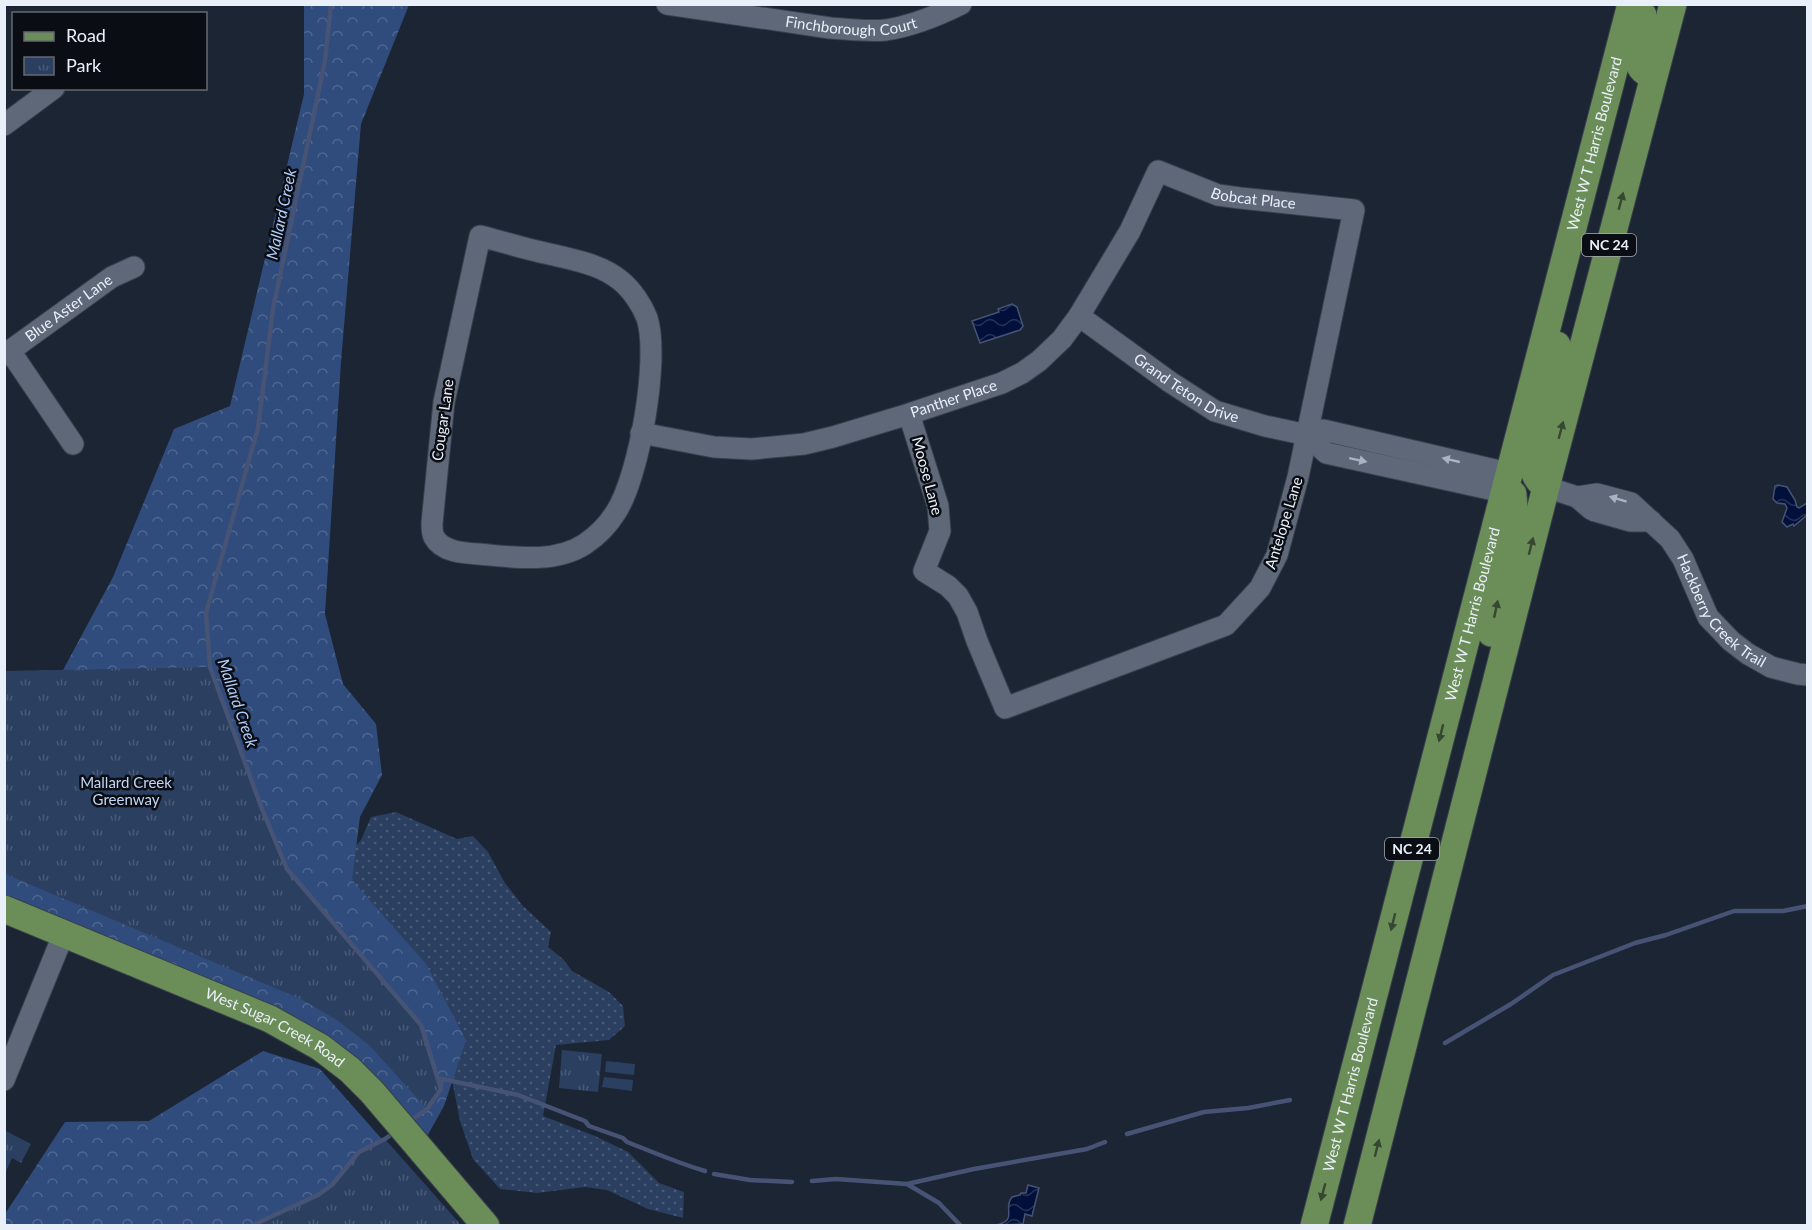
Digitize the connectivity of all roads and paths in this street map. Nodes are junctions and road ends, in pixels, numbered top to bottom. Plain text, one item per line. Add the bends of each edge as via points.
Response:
1 (667, 4) edge
2 (961, 4) edge
3 (1631, 4) edge
4 (1645, 4) edge
5 (1673, 4) edge
6 (1653, 75) junction
7 (51, 90) edge
8 (4, 125) edge
9 (1158, 171) joint
10 (1354, 210) joint
11 (134, 267) dead end
12 (1558, 281) junction
13 (1078, 316) junction
14 (7, 353) edge
15 (909, 414) junction
16 (641, 434) junction
17 (1307, 435) junction
18 (73, 444) dead end
19 (1506, 482) junction
20 (1546, 487) junction
21 (1808, 675) edge
22 (1005, 708) joint
23 (1452, 852) junction
24 (4, 909) edge
25 (64, 933) junction
26 (4, 1080) edge
27 (486, 1226) edge
28 (1314, 1226) edge
29 (1357, 1226) edge

1 - 2 street, Finchborough Court via 855,30 884,30 912,24
3 - 12 main road, West W T Harris Boulevard / NC 24
4 - 6 main road via 1638,65 1646,74
5 - 6 main road, NC 24
20 -> 6 main road, NC 24
7 - 8 street
9 - 10 street, Bobcat Place via 1218,195
9 - 13 street, Panther Place via 1130,231
10 - 17 street, Antelope Lane
11 - 14 street, Blue Aster Lane via 112,278
12 - 19 main road, West W T Harris Boulevard / NC 24
12 - 20 main road via 1558,337 1552,382 1533,462 1539,483
13 - 15 street, Panther Place via 1062,339 1022,373
13 - 17 street, Grand Teton Drive via 1205,406 1237,419
14 - 18 street
15 - 16 street, Panther Place via 804,444 752,449 714,447
15 - 22 street, Moose Lane via 938,506 940,531 924,571 948,586 968,612
16 - 16 street, Cougar Lane via 630,483 617,511 604,529 568,553 544,557 472,554 454,551 434,537 432,523 444,402 480,236 600,268 630,291 647,318 651,339 650,386
17 - 19 street, Grand Teton Drive via 1323,430
17 - 22 street, Antelope Lane via 1277,555 1260,588 1226,625
23 -> 19 main road via 1460,772 1515,520 1515,501
19 -> 28 main road, West W T Harris Boulevard / NC 24
20 - 21 street, Hackberry Creek Trail via 1577,496 1597,494 1630,503 1670,539 1708,617 1731,641 1771,667
23 -> 20 main road, NC 24
29 -> 23 main road, NC 24
24 - 25 main road, West Sugar Creek Road
25 - 26 street
25 - 27 main road, West Sugar Creek Road via 287,1027 320,1047 372,1092

